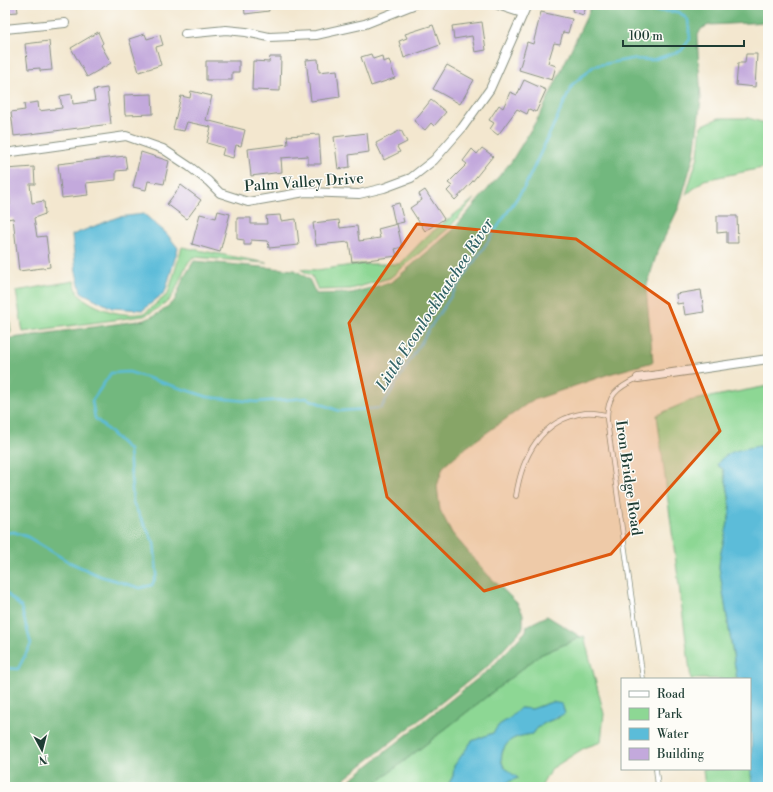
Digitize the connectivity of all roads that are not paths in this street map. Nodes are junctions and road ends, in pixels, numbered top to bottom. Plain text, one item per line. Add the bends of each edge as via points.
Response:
1 (413, 5) edge
2 (498, 5) edge
3 (526, 5) edge
4 (522, 13) junction
5 (65, 23) dead end
6 (5, 29) edge
7 (185, 34) dead end
8 (5, 154) edge
9 (768, 358) edge
10 (638, 378) joint
11 (607, 414) junction
12 (516, 496) dead end
13 (643, 678) edge
14 (656, 770) edge
15 (658, 787) edge

1 - 7 street via 365,24 316,35 269,37 226,30
2 - 4 street
3 - 4 street, Palm Valley Drive
4 - 8 street, Palm Valley Drive via 490,89 462,128 434,160 412,178 359,194 305,192 248,202 235,199 220,193 196,172 162,149 126,136
5 - 6 street
9 - 10 street, Iron Bridge Road
10 - 11 lane, Iron Bridge Road via 622,385 613,394 607,407
11 - 12 lane via 587,413 572,416 544,432 530,448 523,464
11 - 13 lane, Iron Bridge Road
14 - 15 lane

